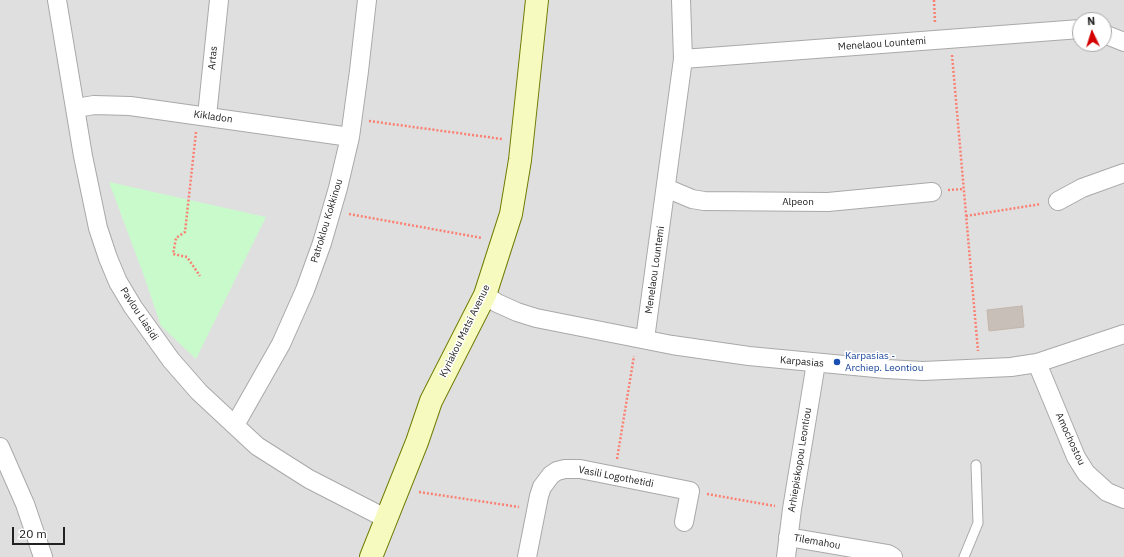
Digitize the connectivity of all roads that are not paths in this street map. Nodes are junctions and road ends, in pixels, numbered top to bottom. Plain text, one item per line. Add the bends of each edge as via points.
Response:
1 (57, 0) edge
2 (219, 0) edge
3 (367, 0) edge
4 (537, 0) edge
5 (680, 0) edge
6 (1072, 30) edge
7 (1112, 37) edge
8 (1124, 42) edge
9 (684, 59) junction
10 (76, 108) junction
11 (202, 116) junction
12 (350, 137) junction
13 (1124, 173) edge
14 (666, 188) junction
15 (932, 192) dead end
16 (1058, 201) road end
17 (485, 295) junction
18 (1124, 334) edge
19 (641, 338) junction
20 (816, 363) junction
21 (1037, 363) junction
22 (235, 425) junction
23 (0, 447) edge
24 (976, 466) dead end
25 (1124, 499) edge
26 (387, 519) junction
27 (684, 522) dead end
28 (788, 537) junction
29 (43, 557) edge
30 (371, 557) edge
31 (527, 557) edge
32 (786, 557) edge
33 (893, 557) edge
34 (964, 557) edge

1 - 10 street, Pavlou Liasidi
2 - 11 street, Artas
3 - 12 street, Patroklou Kokkinou
4 - 17 street, Kyriakou Matsi Avenue via 516,186 511,214
5 - 9 street, Menelaou Lountemi
6 - 9 street, Menelaou Lountemi
7 - 8 street
9 - 14 street, Menelaou Lountemi
10 - 11 street, Kikladon via 110,105
10 - 22 street, Pavlou Liasidi via 98,228 118,282 171,360 199,392
11 - 12 street, Kikladon
12 - 22 street, Patroklou Kokkinou via 338,188 305,290 281,344
13 - 16 street via 1082,188
14 - 15 street, Alpeon via 704,201 828,202
14 - 19 street, Menelaou Lountemi
17 - 19 street, Karpasias via 497,303 536,318
17 - 26 street, Kyriakou Matsi Avenue via 431,402
18 - 21 street, Karpasias
19 - 20 street, Karpasias via 712,351
20 - 21 street, Karpasias via 923,371
20 - 28 street, Arhiepiskopou Leontiou
21 - 25 street, Amochostou via 1076,457 1086,473 1107,492
22 - 26 street, Pavlou Liasidi via 258,446 302,475
23 - 29 street via 25,504
24 - 34 lane via 978,523
26 - 30 street, Kyriakou Matsi Avenue
27 - 31 street, Vasili Logothetidi via 690,491 572,468 557,471 542,487
28 - 32 street, Arhiepiskopou Leontiou
28 - 33 street, Tilemahou via 888,554

